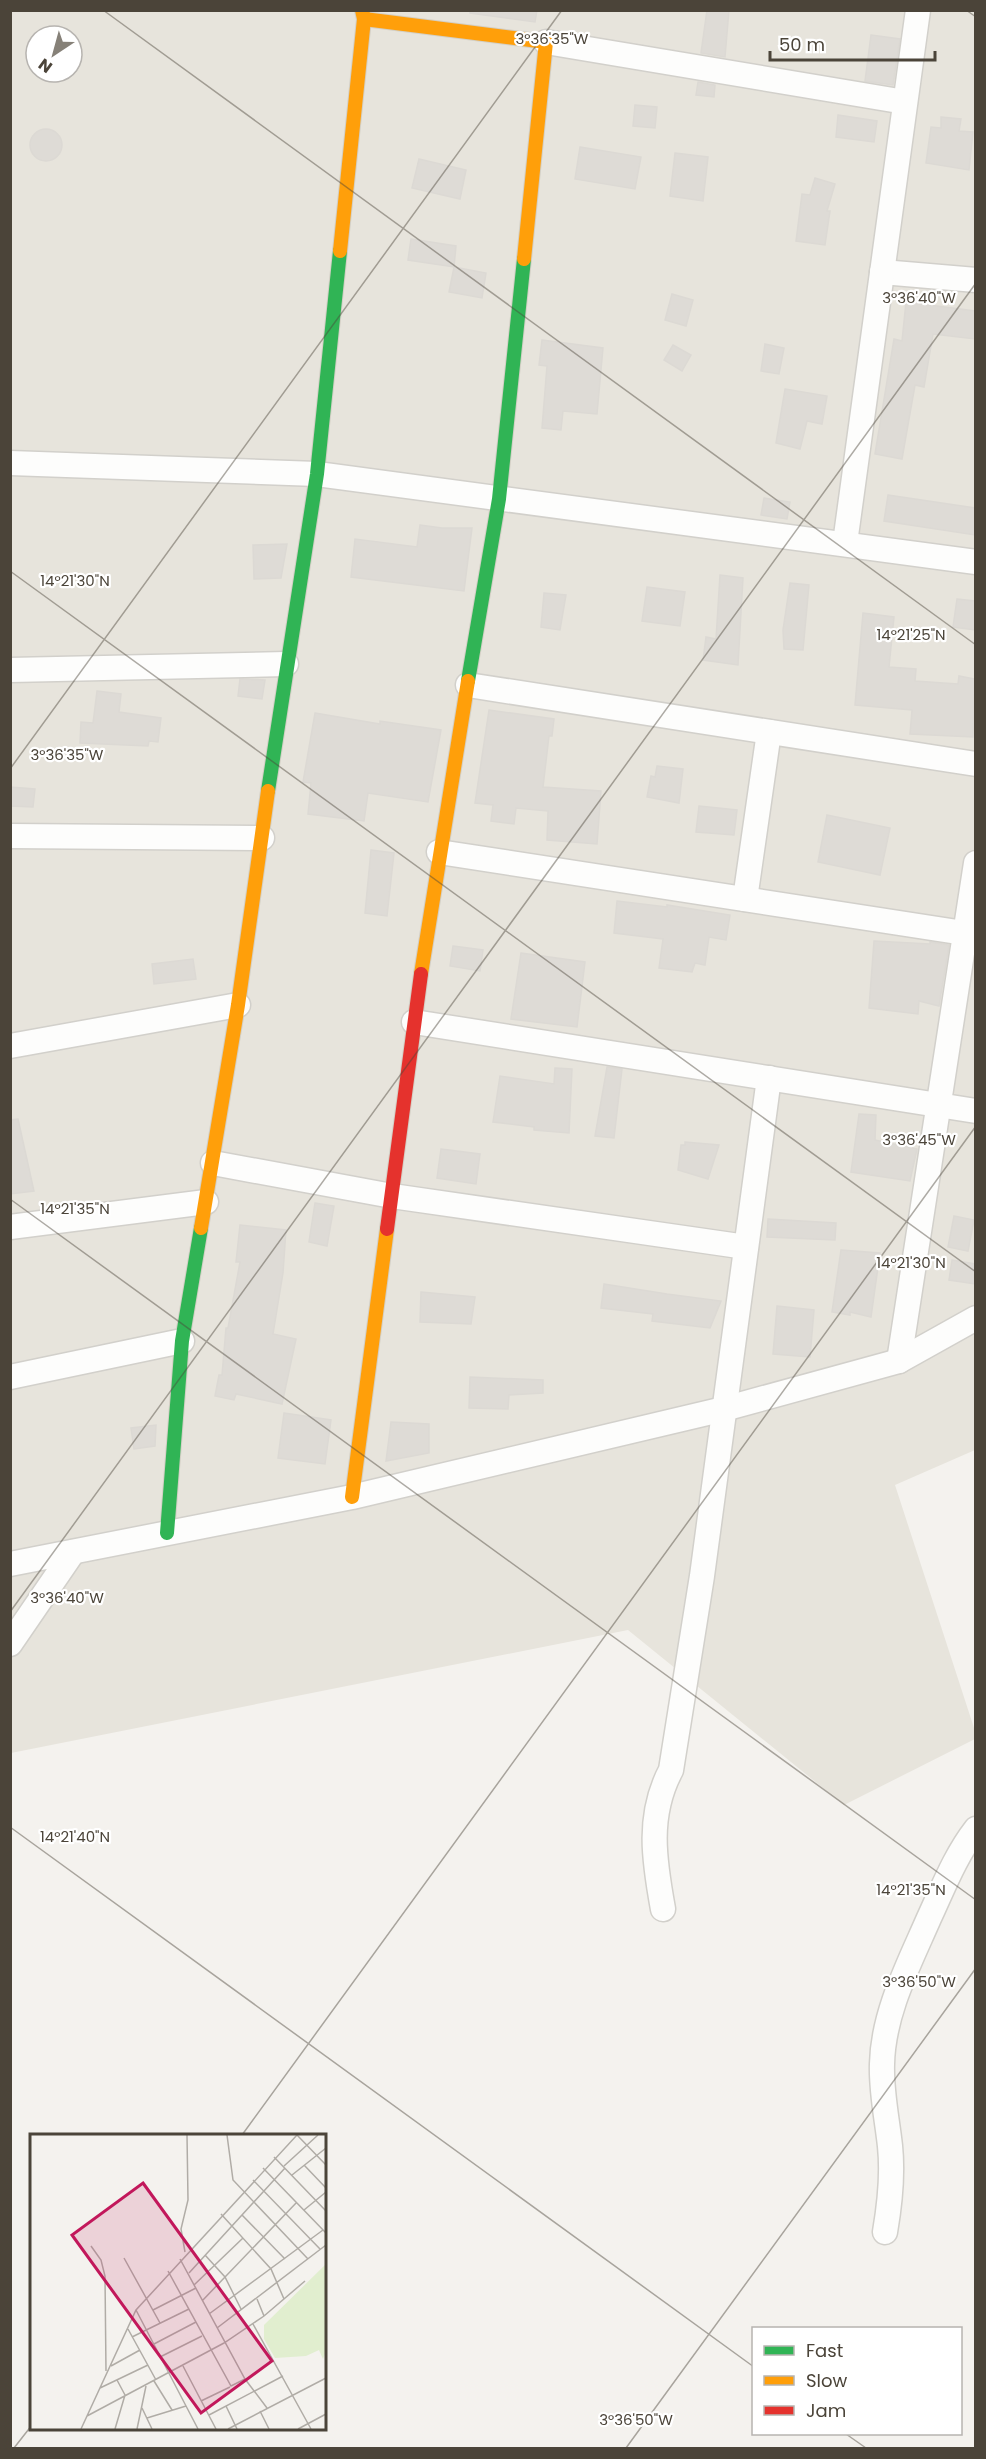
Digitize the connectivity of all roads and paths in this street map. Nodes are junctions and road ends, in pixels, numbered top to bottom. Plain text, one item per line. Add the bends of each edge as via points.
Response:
1 (918, 10) edge
2 (363, 15) edge
3 (546, 42) junction
4 (905, 102) junction
5 (882, 272) junction
6 (975, 280) edge
7 (10, 463) edge
8 (317, 474) junction
9 (499, 499) junction
10 (845, 543) junction
11 (975, 562) edge
12 (286, 664) junction
13 (10, 670) edge
14 (468, 685) junction
15 (769, 732) junction
16 (975, 764) edge
17 (10, 836) edge
18 (262, 838) junction
19 (439, 852) junction
20 (975, 863) edge
21 (745, 899) junction
22 (964, 933) junction
23 (238, 1005) junction
24 (414, 1022) junction
25 (10, 1046) edge
26 (769, 1078) junction
27 (939, 1105) junction
28 (975, 1111) edge
29 (213, 1162) junction
30 (392, 1196) junction
31 (207, 1202) junction
32 (10, 1227) edge
33 (747, 1247) junction
34 (975, 1318) edge
35 (182, 1341) junction
36 (899, 1361) junction
37 (10, 1377) edge
38 (724, 1409) junction
39 (352, 1497) junction
40 (168, 1533) junction
41 (73, 1552) junction
42 (10, 1564) edge
43 (10, 1644) edge
44 (975, 1829) edge
45 (663, 1909) dead end
46 (885, 2232) dead end

1 - 4 street
2 - 3 street
2 - 8 street
3 - 4 street
3 - 9 street
4 - 5 street
5 - 6 street
5 - 10 street
7 - 8 street
8 - 9 street
8 - 12 street
9 - 10 street
9 - 14 street
10 - 11 street
12 - 13 street
12 - 18 street
14 - 15 street
14 - 19 street
15 - 16 street
15 - 21 street
17 - 18 street
18 - 23 street
19 - 21 street
19 - 24 street
20 - 22 street
21 - 22 street
22 - 27 street
23 - 25 street
23 - 29 street
24 - 26 street
24 - 30 street
26 - 27 street
26 - 33 street
27 - 28 street
27 - 36 street
29 - 30 street
29 - 31 street
30 - 33 street
30 - 39 street
31 - 32 street
31 - 35 street
33 - 38 street
34 - 36 street
35 - 37 street
35 - 40 street
36 - 38 street
38 - 39 street
38 - 45 street via 683,1701 670,1770 660,1790 654,1822 655,1865
39 - 40 street
40 - 41 street
41 - 42 street
41 - 43 street
44 - 46 street via 951,1870 901,1981 884,2035 884,2108 892,2189

